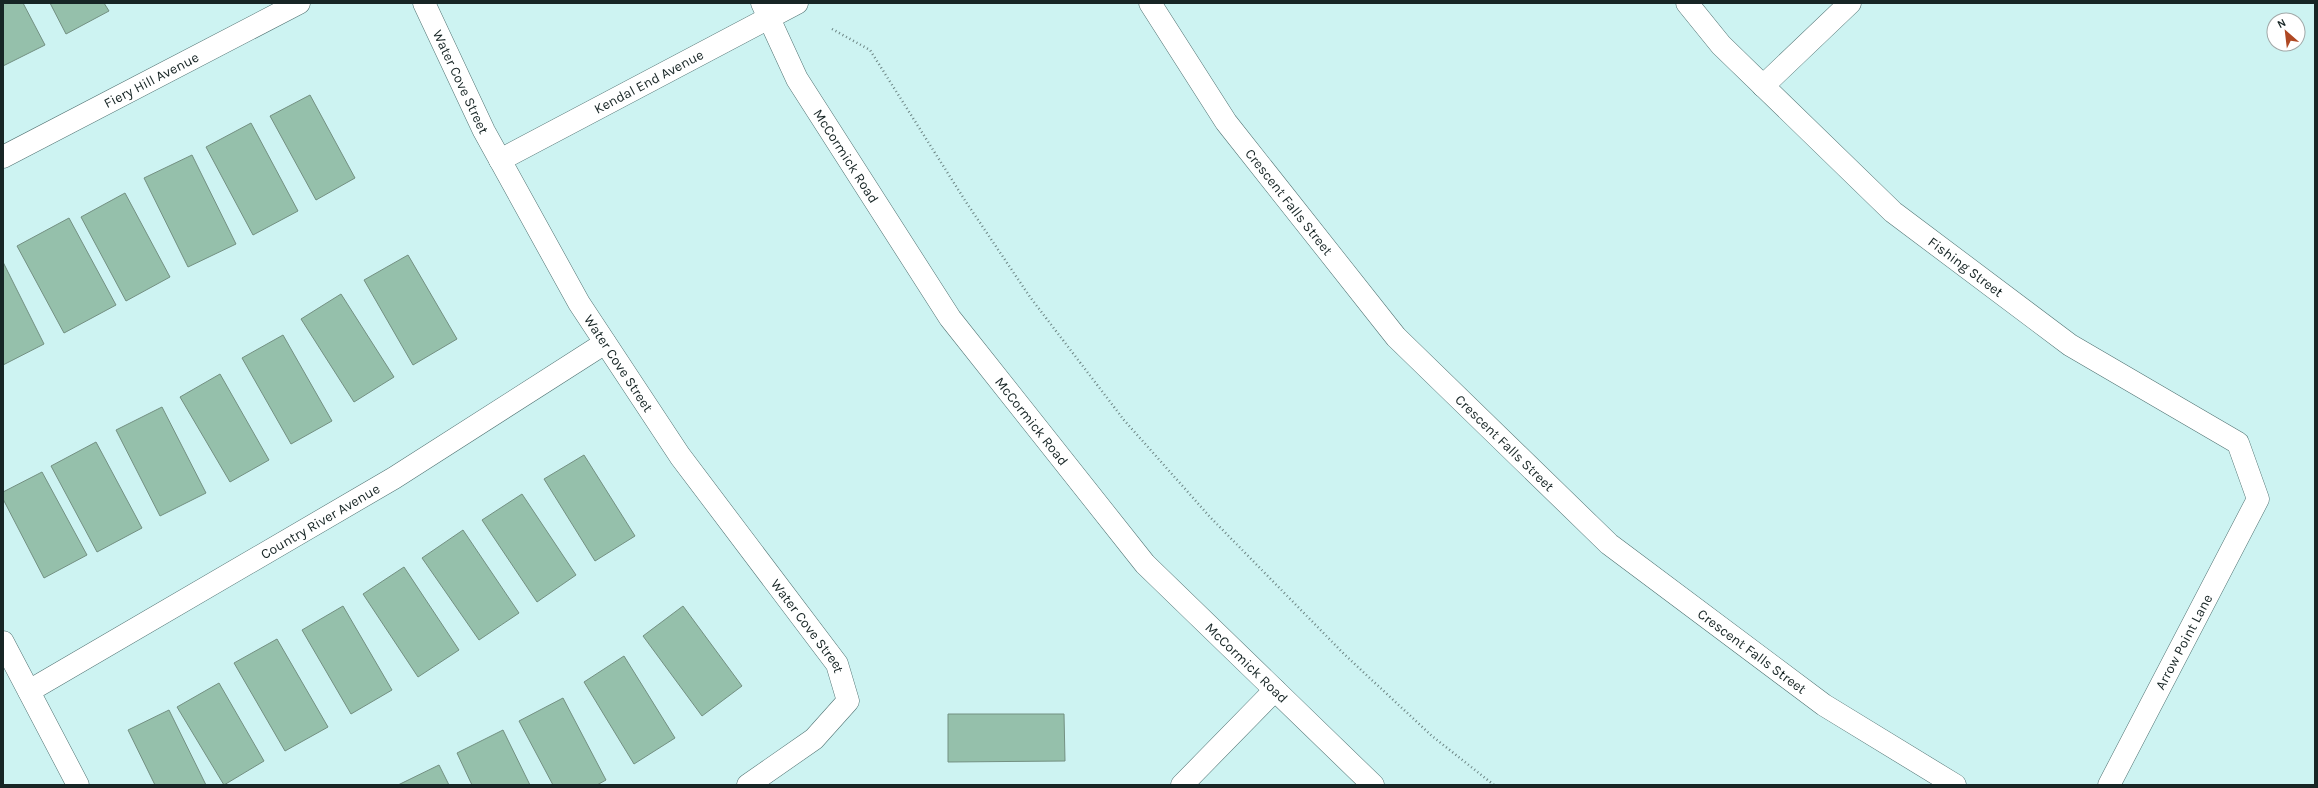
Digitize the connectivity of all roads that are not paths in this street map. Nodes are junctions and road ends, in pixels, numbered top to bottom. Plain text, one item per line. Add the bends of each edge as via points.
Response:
1 (299, 3) edge
2 (424, 3) edge
3 (797, 3) edge
4 (1150, 3) edge
5 (1687, 3) edge
6 (1850, 3) edge
7 (765, 10) edge
8 (1764, 86) junction
9 (3, 157) edge
10 (500, 160) junction
11 (605, 343) junction
12 (2258, 499) joint
13 (3, 642) edge
14 (1275, 690) junction
15 (29, 691) junction
16 (78, 785) edge
17 (748, 785) edge
18 (1182, 785) edge
19 (1373, 785) edge
20 (1955, 785) edge
21 (2109, 785) edge

1 - 9 street, Fiery Hill Avenue
2 - 10 street, Water Cove Street
3 - 7 street, Kendal End Avenue
4 - 20 street, Crescent Falls Street via 1226,122 1396,337 1609,544 1824,705
5 - 8 street, Fishing Street via 1721,45
6 - 8 street
7 - 10 street, Kendal End Avenue
7 - 14 street, McCormick Road via 797,79 950,318 1145,564
8 - 12 street, Fishing Street via 1893,212 2070,345 2238,443
10 - 11 street, Water Cove Street via 579,303
11 - 15 street, Country River Avenue via 394,478
11 - 17 street, Water Cove Street via 680,456 837,664 848,701 814,739
12 - 21 street, Arrow Point Lane
13 - 15 street
14 - 18 street
14 - 19 street, McCormick Road
15 - 16 street

